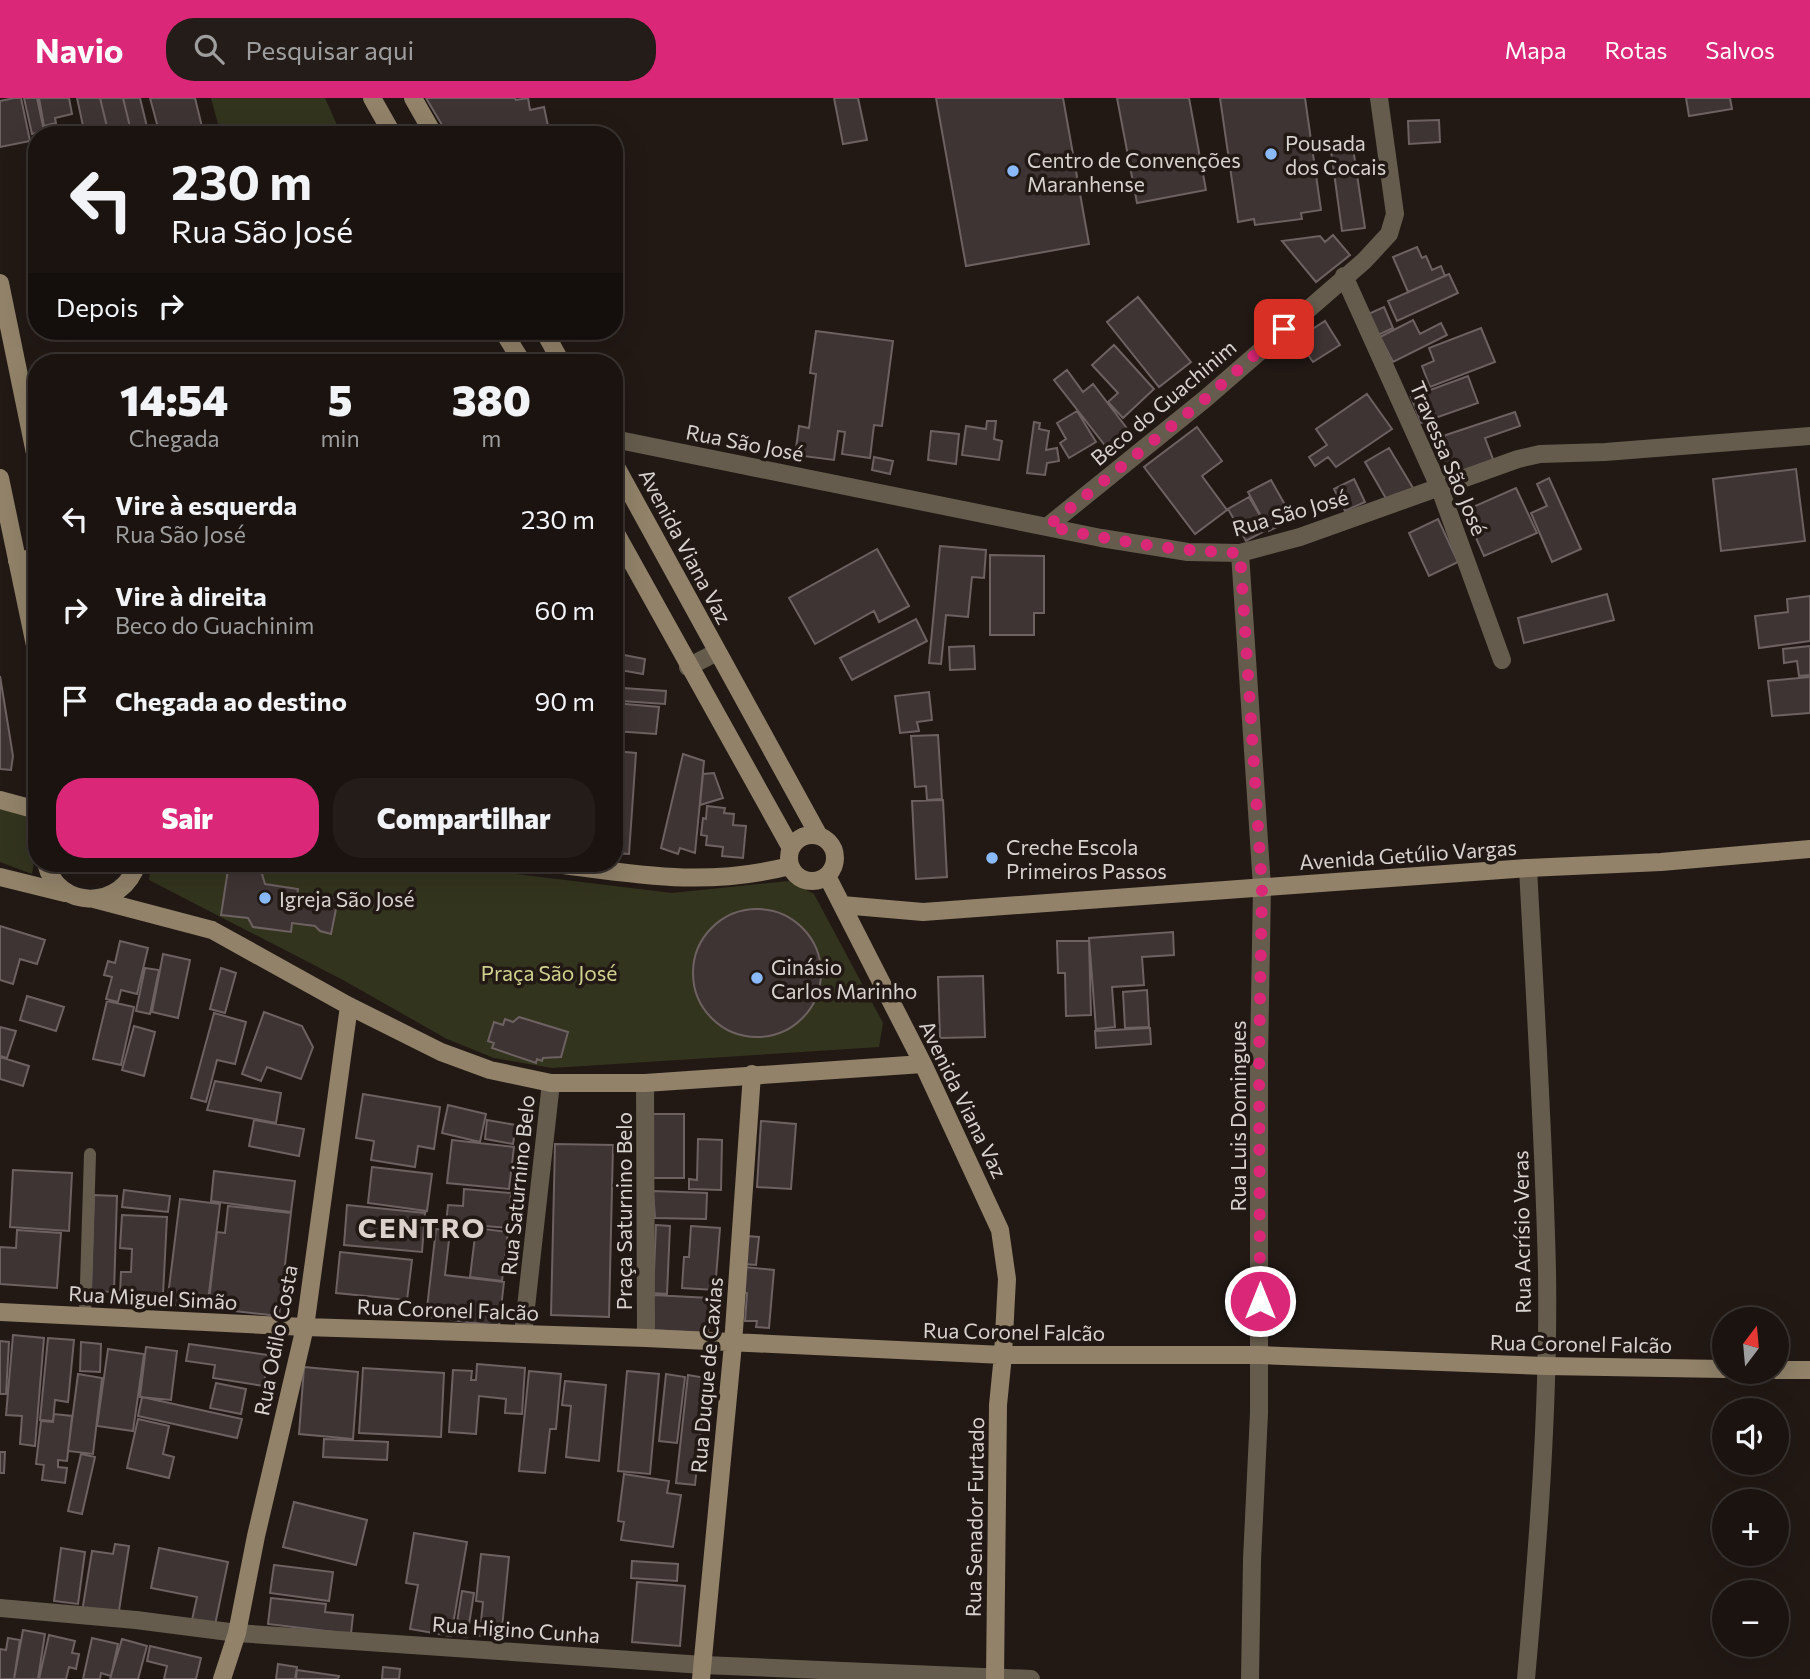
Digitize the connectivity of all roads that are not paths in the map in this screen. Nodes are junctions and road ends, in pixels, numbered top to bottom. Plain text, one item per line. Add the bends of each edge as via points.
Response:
1 (372, 98) edge
2 (413, 98) edge
3 (1379, 98) edge
4 (388, 126) edge
5 (429, 126) edge
6 (1344, 276) junction
7 (0, 283) edge
8 (3, 316) edge
9 (28, 424) edge
10 (1810, 436) edge
11 (623, 441) edge
12 (0, 478) edge
13 (623, 480) edge
14 (1440, 489) junction
15 (1048, 526) junction
16 (623, 547) edge
17 (1240, 553) junction
18 (28, 559) edge
19 (17, 561) junction
20 (28, 613) edge
21 (717, 652) junction
22 (1502, 660) dead end
23 (688, 667) junction
24 (0, 800) edge
25 (28, 808) edge
26 (819, 836) junction
27 (791, 848) junction
28 (1810, 849) edge
29 (790, 866) junction
30 (1528, 868) junction
31 (49, 872) edge
32 (133, 872) edge
33 (614, 872) edge
34 (827, 876) junction
35 (0, 877) edge
36 (1262, 887) junction
37 (67, 893) junction
38 (94, 900) junction
39 (842, 905) junction
40 (349, 1006) junction
41 (923, 1063) junction
42 (751, 1074) junction
43 (551, 1083) junction
44 (645, 1083) junction
45 (90, 1154) dead end
46 (0, 1312) edge
47 (85, 1316) junction
48 (305, 1327) junction
49 (523, 1334) junction
50 (646, 1339) junction
51 (733, 1344) junction
52 (1260, 1355) junction
53 (1003, 1356) junction
54 (1546, 1366) junction
55 (1712, 1369) edge
56 (1789, 1370) edge
57 (1810, 1370) edge
58 (0, 1608) edge
59 (237, 1633) junction
60 (702, 1672) edge
61 (995, 1678) edge
62 (222, 1679) edge
63 (1031, 1679) edge
64 (1250, 1679) edge
65 (1526, 1679) edge

1 - 4 street
2 - 5 street
3 - 6 street, Beco do Guachinim via 1393,227 1373,252
6 - 14 street, Travessa São José
6 - 15 street, Beco do Guachinim via 1205,399
7 - 8 street
8 - 9 street
10 - 14 street, Rua São José via 1540,454
11 - 15 street, Rua São José
12 - 19 street
13 - 21 street, Avenida Viana Vaz
14 - 17 street, Rua São José
14 - 22 street, Travessa São José
15 - 17 street, Rua São José via 1188,552
16 - 23 street
17 - 36 street, Rua Luis Domingues
18 - 19 street
19 - 20 street
21 - 23 street, Avenida Viana Vaz
21 - 26 street, Avenida Viana Vaz
23 - 27 street
24 - 25 street
26 - 27 street via 803,837
26 - 34 street via 830,844 835,857
27 - 29 street
28 - 30 street, Avenida Getúlio Vargas
29 - 33 street via 728,878 666,879
29 - 34 street via 806,881
30 - 36 street, Avenida Getúlio Vargas
30 - 54 street, Rua Acrísio Veras via 1547,1271
31 - 37 street
32 - 38 street via 123,887
34 - 39 street, Avenida Viana Vaz
35 - 37 street
36 - 39 street, Avenida Getúlio Vargas via 923,912
36 - 52 street, Rua Luis Domingues
37 - 38 street
38 - 40 street via 212,930
39 - 41 street, Avenida Viana Vaz
40 - 43 street via 441,1052 491,1070
40 - 48 street, Rua Odilo Costa
41 - 42 street
41 - 53 street, Avenida Viana Vaz via 1000,1230 1007,1279
42 - 44 street
42 - 51 street, Rua Duque de Caxias
43 - 44 street
43 - 49 street, Rua Saturnino Belo
44 - 50 street, Praça Saturnino Belo
45 - 47 lane
46 - 47 street, Rua Miguel Simão
47 - 48 street, Rua Miguel Simão
48 - 49 street, Rua Coronel Falcão
48 - 59 street, Rua Odilo Costa
49 - 50 street, Rua Coronel Falcão
50 - 51 street, Rua Coronel Falcão
51 - 53 street, Rua Coronel Falcão
51 - 60 street, Rua Duque de Caxias
52 - 53 street, Rua Coronel Falcão
52 - 54 street, Rua Coronel Falcão
52 - 64 street, Rua Luis Domingues
53 - 61 street, Rua Senador Furtado via 998,1405
54 - 55 street, Rua Coronel Falcão
54 - 65 street, Rua Acrísio Veras
56 - 57 street
58 - 59 street, Rua Higino Cunha
59 - 60 street, Rua Higino Cunha
59 - 62 street, Rua Odilo Costa
60 - 61 street, Rua Higino Cunha
61 - 63 street, Rua Higino Cunha

